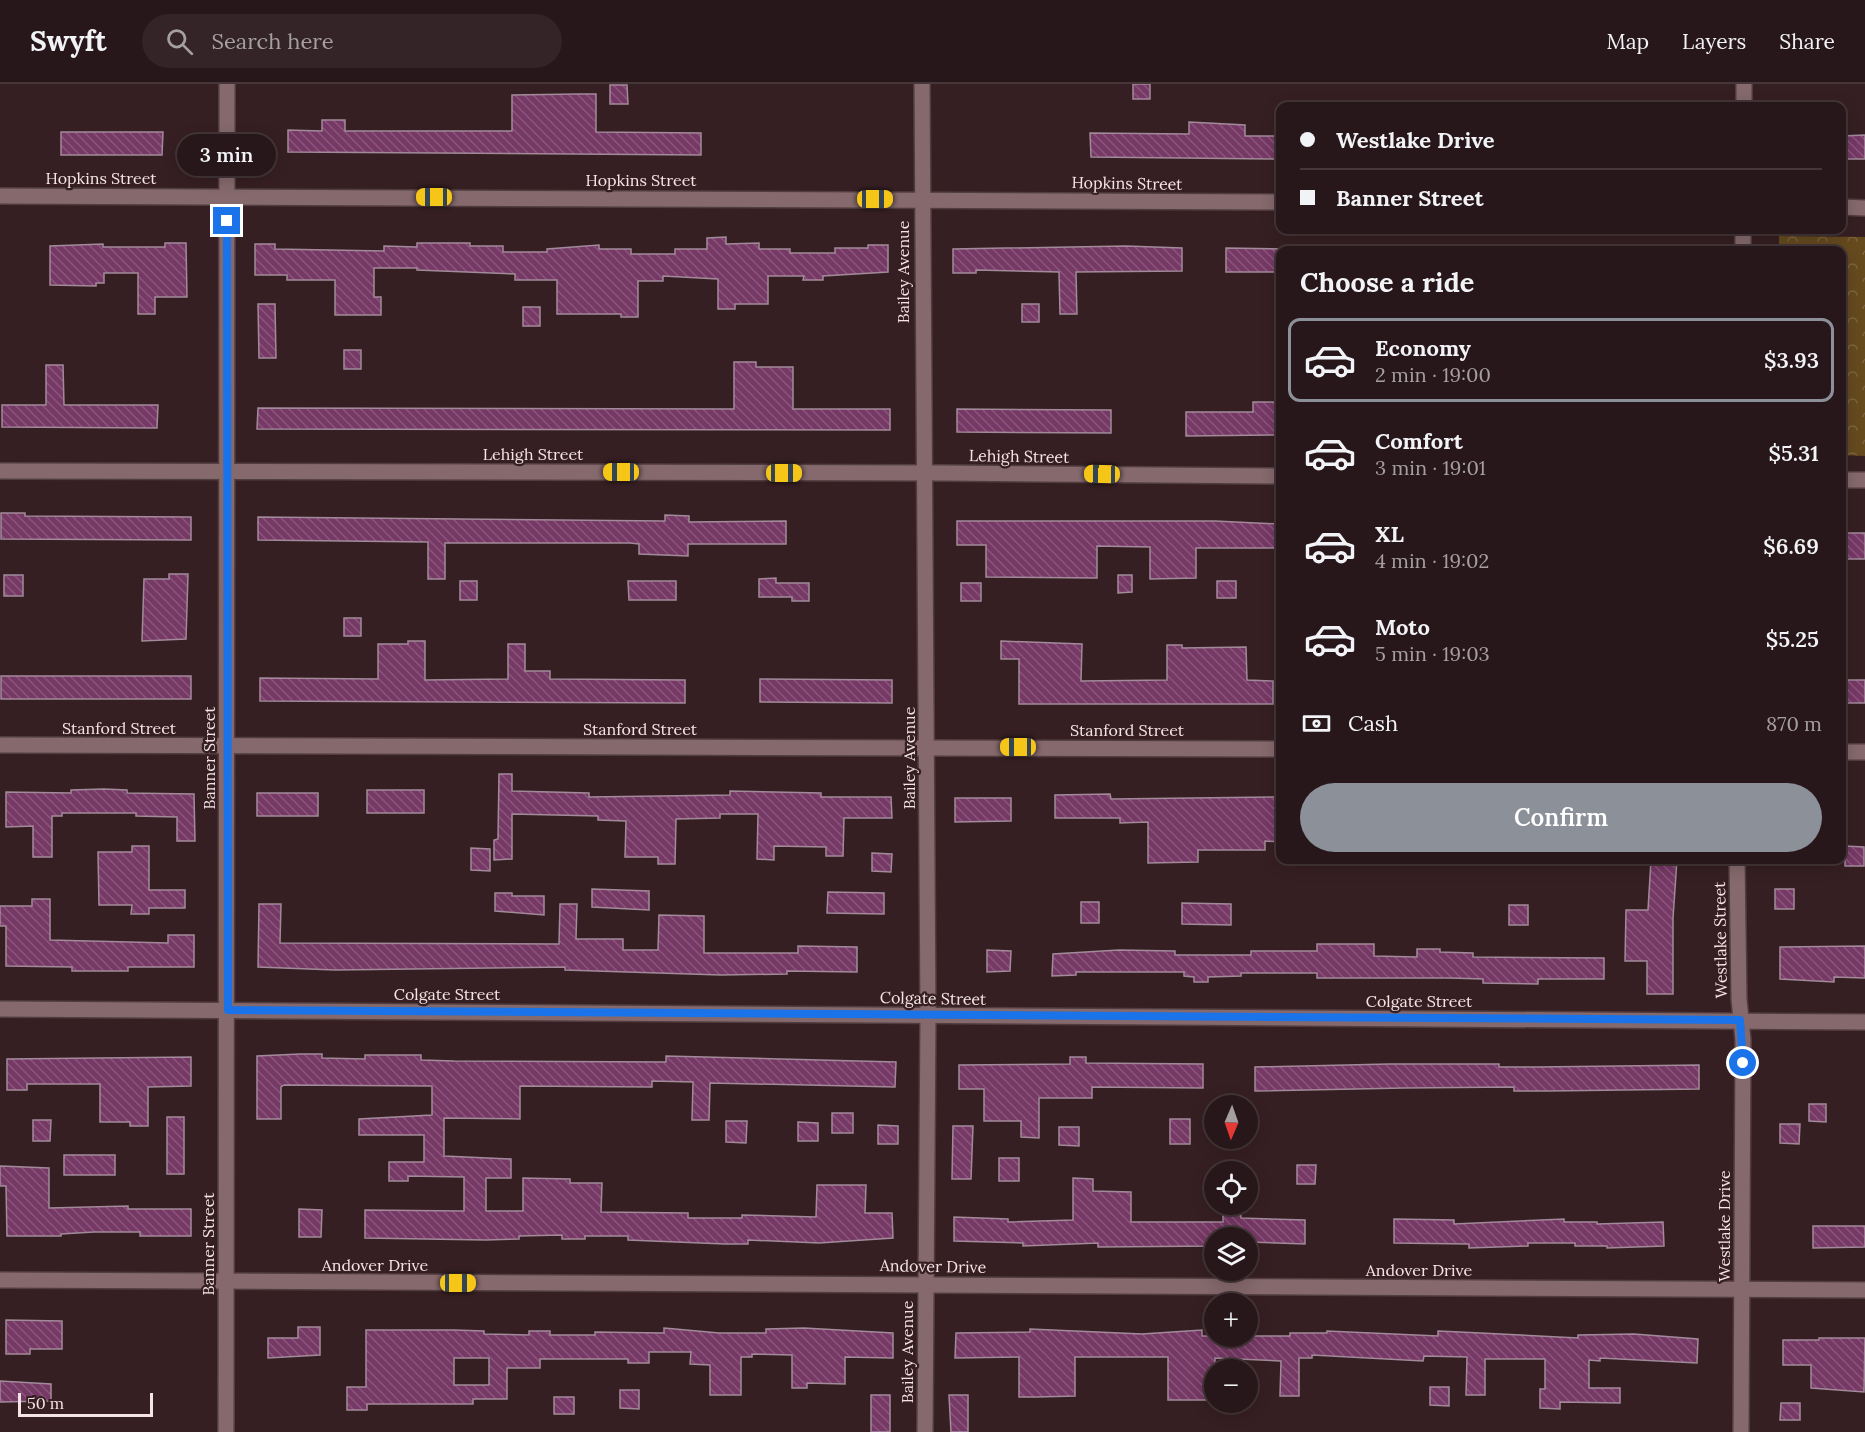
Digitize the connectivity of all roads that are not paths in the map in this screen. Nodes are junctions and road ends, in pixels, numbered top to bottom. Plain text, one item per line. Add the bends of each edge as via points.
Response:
1 (227, 84) edge
2 (922, 84) edge
3 (1744, 84) edge
4 (1744, 102) edge
5 (0, 196) edge
6 (227, 196) junction
7 (921, 199) junction
8 (1276, 202) edge
9 (1846, 207) edge
10 (1865, 208) edge
11 (0, 471) edge
12 (227, 472) junction
13 (926, 473) junction
14 (1276, 476) edge
15 (1846, 480) edge
16 (1865, 480) edge
17 (0, 745) edge
18 (226, 747) junction
19 (926, 747) junction
20 (1276, 749) edge
21 (1846, 752) edge
22 (1865, 752) edge
23 (1737, 864) edge
24 (0, 1009) edge
25 (228, 1010) junction
26 (928, 1016) junction
27 (1740, 1020) junction
28 (1865, 1022) edge
29 (0, 1280) edge
30 (226, 1283) junction
31 (925, 1285) junction
32 (1742, 1290) junction
33 (1865, 1290) edge
34 (226, 1432) edge
35 (925, 1432) edge
36 (1741, 1432) edge

1 - 6 street, Banner Street
2 - 7 street, Bailey Avenue
3 - 4 street
5 - 6 street, Hopkins Street
6 - 7 street, Hopkins Street
6 - 12 street, Banner Street
7 - 8 street, Hopkins Street
7 - 13 street, Bailey Avenue via 922,454
9 - 10 street
11 - 12 street, Lehigh Street
12 - 13 street, Lehigh Street
12 - 18 street, Banner Street
13 - 14 street, Lehigh Street
13 - 19 street, Bailey Avenue
15 - 16 street
17 - 18 street, Stanford Street
18 - 19 street, Stanford Street
18 - 25 street, Banner Street
19 - 20 street, Stanford Street
19 - 26 street, Bailey Avenue
21 - 22 street
23 - 27 street, Westlake Street
24 - 25 street, Colgate Street
25 - 26 street, Colgate Street
25 - 30 street, Banner Street
26 - 27 street, Colgate Street
26 - 31 street, Bailey Avenue
27 - 28 street, Colgate Street
27 - 32 street, Westlake Drive
29 - 30 street, Andover Drive
30 - 31 street, Andover Drive
30 - 34 street, Banner Street
31 - 32 street, Andover Drive
31 - 35 street, Bailey Avenue
32 - 33 street, Andover Drive
32 - 36 street, Westlake Drive

